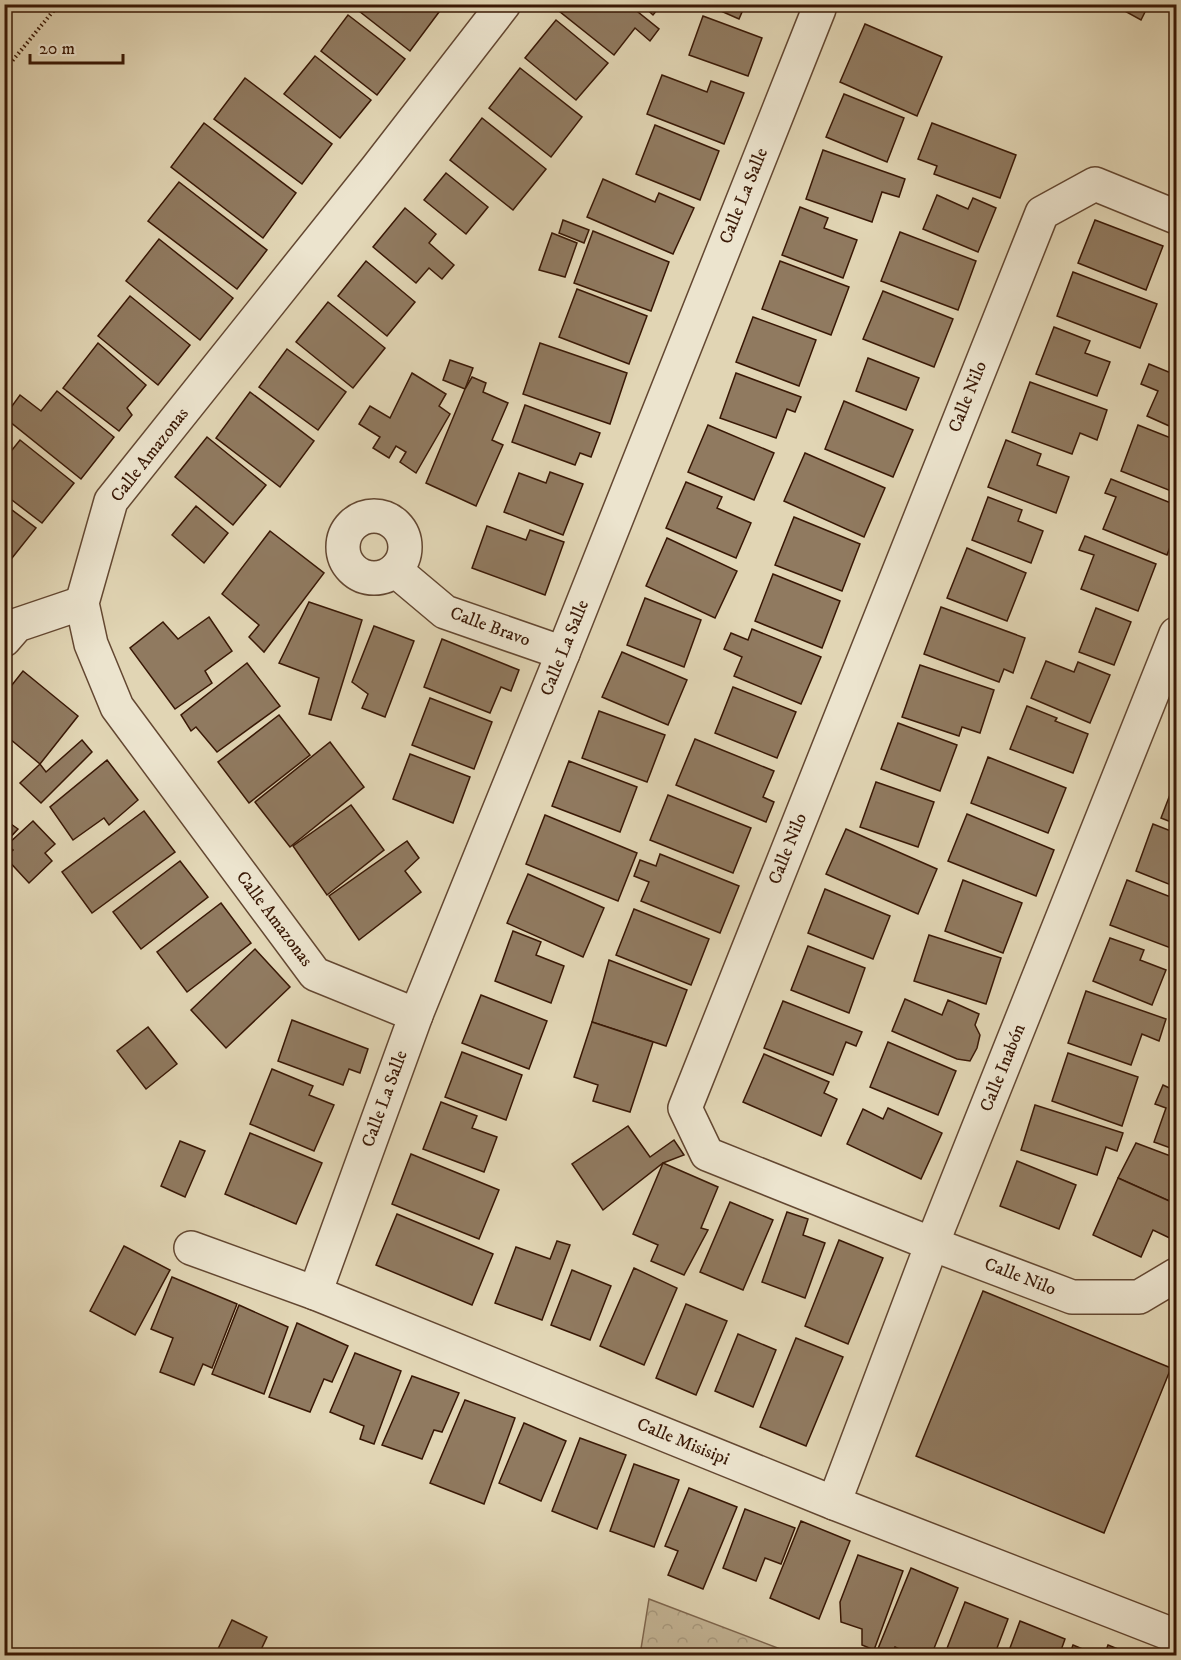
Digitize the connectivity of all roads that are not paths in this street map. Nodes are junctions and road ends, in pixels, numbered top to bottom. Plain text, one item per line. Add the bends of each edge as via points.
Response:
1 (504, 4) edge
2 (817, 4) edge
3 (1176, 217) edge
4 (395, 570) dead end
5 (82, 603) junction
6 (1176, 634) edge
7 (4, 640) edge
8 (563, 653) junction
9 (416, 1015) junction
10 (932, 1244) junction
11 (190, 1248) dead end
12 (1176, 1275) edge
13 (315, 1293) junction
14 (834, 1503) junction
15 (1176, 1636) edge

1 - 5 street, Calle Amazonas via 111,501
2 - 8 street, Calle La Salle via 819,9
3 - 10 street, Calle Nilo via 1095,184 1042,213 685,1108 707,1154
4 - 8 street, Calle Bravo via 445,612
5 - 7 street via 17,625
5 - 9 street, Calle Amazonas via 91,644 117,707 315,974
6 - 10 street, Calle Inabón
8 - 9 street, Calle La Salle
9 - 13 street, Calle La Salle
10 - 12 street, Calle Nilo via 1072,1297 1139,1297
10 - 14 street, Calle Inabón
11 - 13 street, Calle Misisipi
13 - 14 street, Calle Misisipi
14 - 15 street, Calle Misisipi

